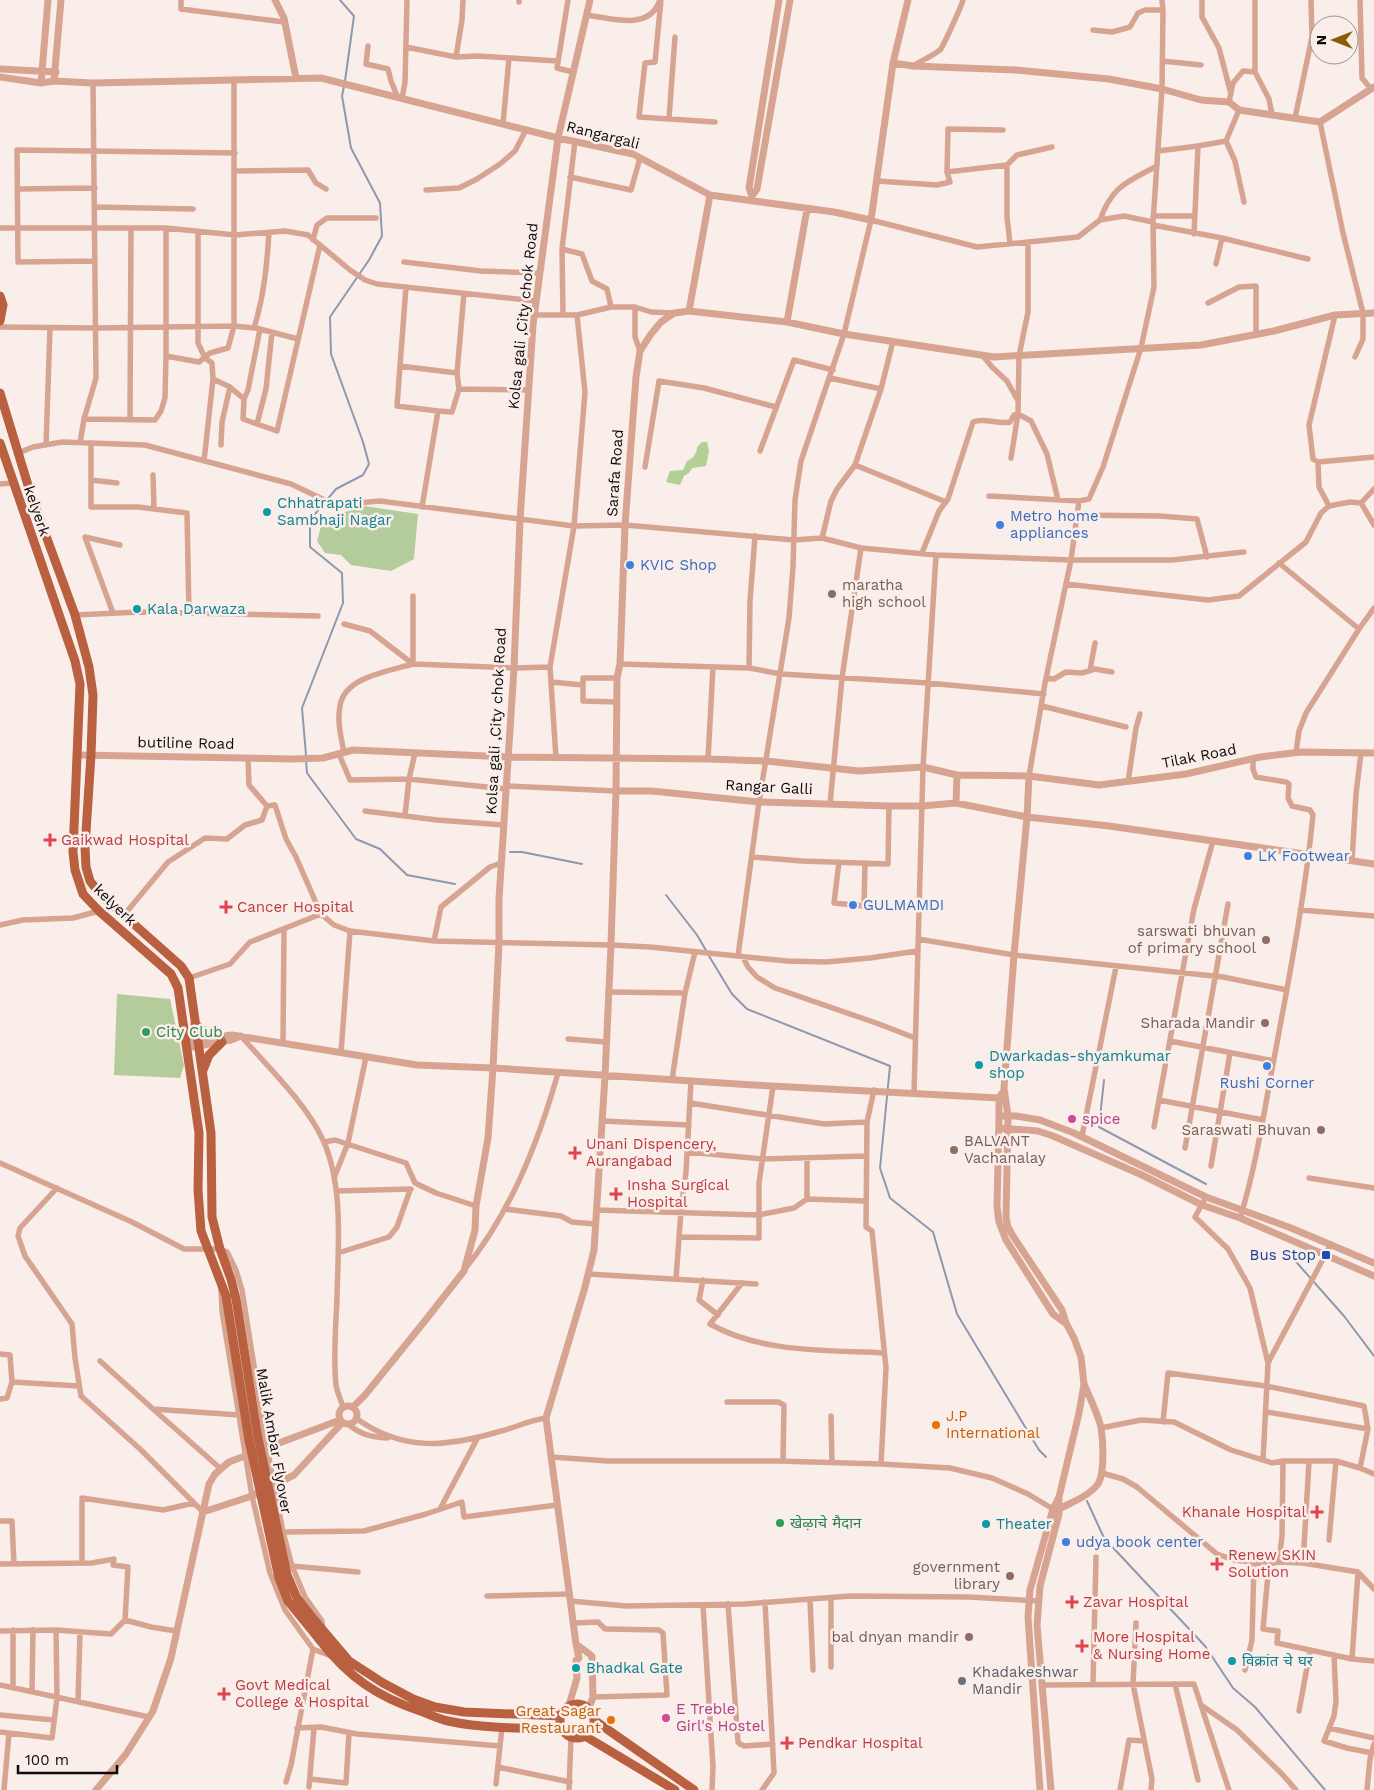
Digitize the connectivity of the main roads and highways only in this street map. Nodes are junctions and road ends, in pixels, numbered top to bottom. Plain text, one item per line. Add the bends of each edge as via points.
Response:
1 (0, 296) edge
2 (0, 321) edge
3 (0, 393) edge
4 (3, 415) edge
5 (0, 443) edge
6 (195, 1024) junction
7 (202, 1073) junction
8 (199, 1146) junction
9 (211, 1146) junction
10 (222, 1284) joint
11 (561, 1716) junction
12 (594, 1720) junction
13 (562, 1729) junction
14 (584, 1736) junction
15 (674, 1790) edge
16 (694, 1790) edge

1 - 2 main road via 4,305
3 - 4 main road
4 - 6 main road, Malik Ambar Flyover via 75,615 89,667 91,755 85,847 90,881 100,894 181,966 189,978
5 - 8 main road, kelyerk via 80,684 75,870 83,894 171,974 178,988
6 - 7 main road, Malik Ambar Flyover
6 - 7 main road via 221,1039 209,1055
7 - 9 main road, Malik Ambar Flyover
8 - 9 main road
8 - 10 main road, kelyerk via 201,1231
9 - 11 main road, Malik Ambar Flyover, bridge via 212,1217 236,1300 258,1438 285,1567 297,1598 349,1661 413,1699 464,1712
10 - 13 main road, Malik Ambar Flyover, bridge via 250,1440 279,1578 288,1601 332,1656 381,1696 447,1721
11 - 12 main road via 570,1706 580,1704 589,1708
11 - 13 main road
12 - 14 main road via 592,1730
12 - 16 main road
13 - 14 main road via 571,1737
14 - 15 main road

